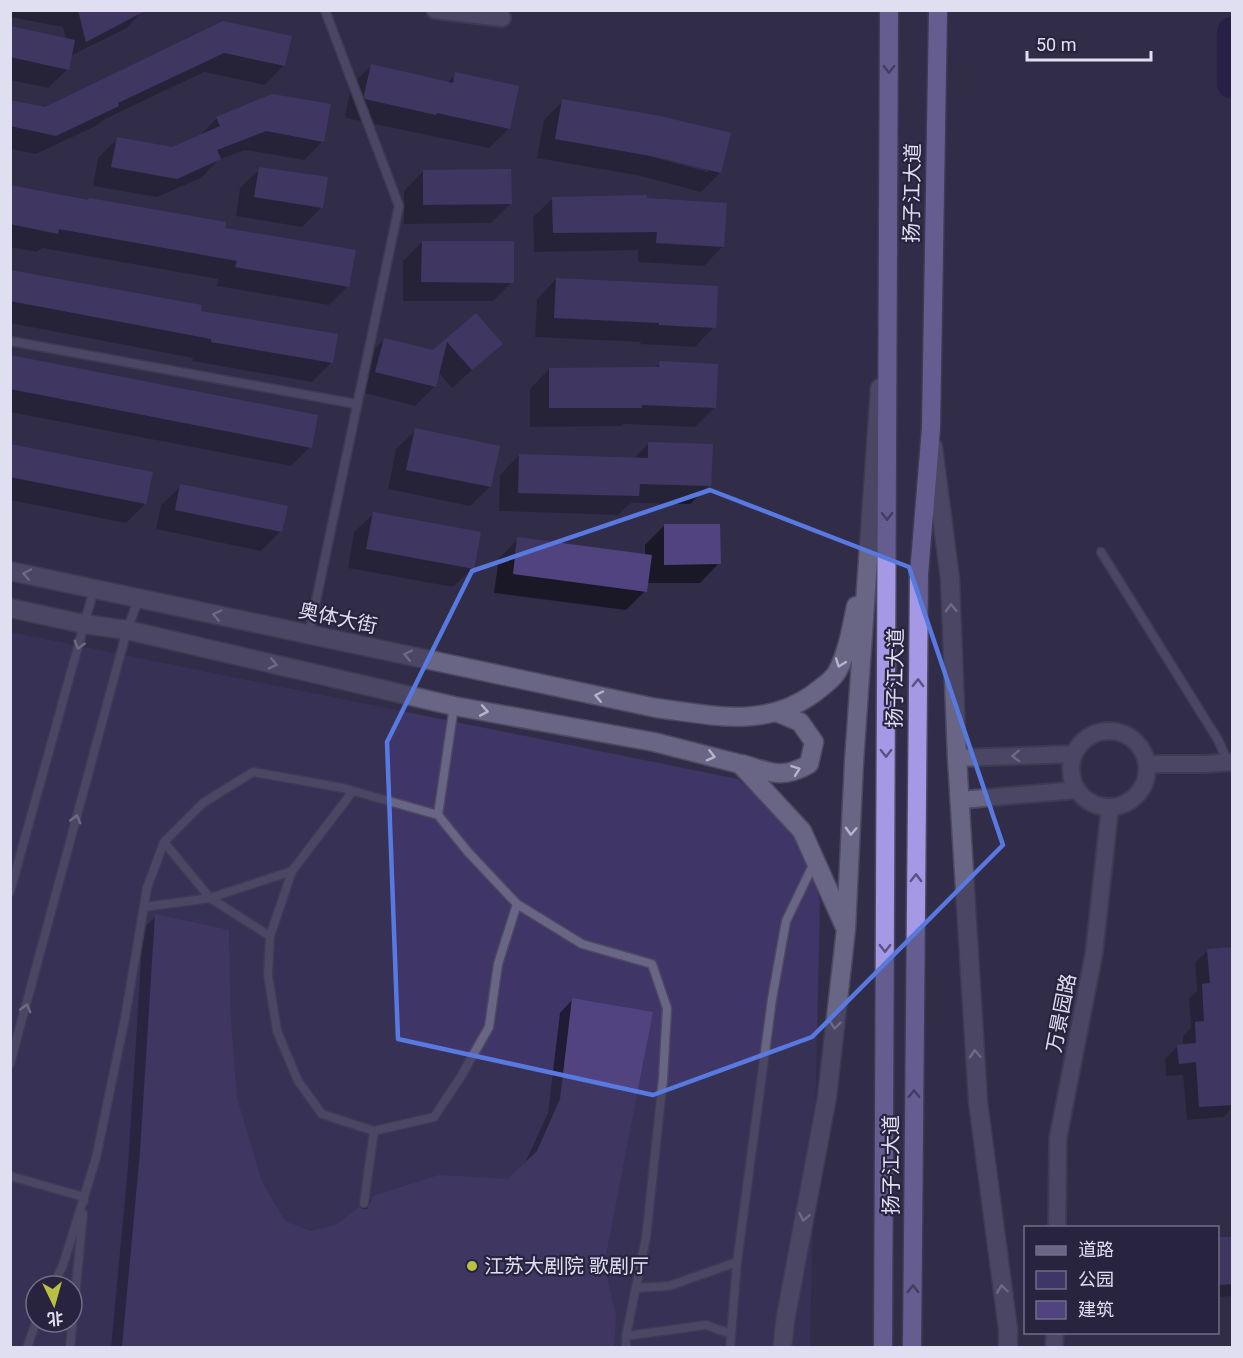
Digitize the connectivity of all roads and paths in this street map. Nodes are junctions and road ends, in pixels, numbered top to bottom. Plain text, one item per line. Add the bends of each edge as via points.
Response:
1 (325, 10) edge
2 (435, 10) edge
3 (889, 10) edge
4 (938, 10) edge
5 (502, 18) dead end
6 (888, 248) junction
7 (10, 341) edge
8 (356, 404) junction
9 (931, 428) junction
10 (871, 524) junction
11 (1101, 552) dead end
12 (10, 571) edge
13 (94, 589) junction
14 (139, 598) junction
15 (10, 608) edge
16 (84, 624) junction
17 (127, 630) junction
18 (309, 634) junction
19 (454, 706) junction
20 (776, 712) junction
21 (1074, 754) junction
22 (957, 758) junction
23 (1230, 762) edge
24 (740, 764) junction
25 (1147, 764) junction
26 (1077, 790) junction
27 (353, 791) junction
28 (961, 800) junction
29 (1110, 807) junction
30 (438, 815) junction
31 (164, 842) junction
32 (815, 861) junction
33 (292, 871) junction
34 (10, 892) edge
35 (210, 898) junction
36 (517, 904) junction
37 (144, 907) junction
38 (846, 929) junction
39 (270, 936) junction
40 (10, 1064) edge
41 (374, 1131) junction
42 (10, 1176) edge
43 (84, 1197) junction
44 (364, 1203) dead end
45 (1057, 1226) edge
46 (737, 1262) junction
47 (59, 1274) edge
48 (636, 1288) junction
49 (731, 1334) junction
50 (626, 1336) junction
51 (70, 1347) edge
52 (626, 1347) edge
53 (730, 1347) edge
54 (782, 1347) edge
55 (884, 1347) edge
56 (912, 1347) edge
57 (1008, 1347) edge

1 - 8 lane via 399,206
2 - 5 street
3 -> 6 highway, 扬子江大道
4 - 9 highway, 扬子江大道
6 - 10 street
6 -> 55 highway, 扬子江大道
7 - 8 lane
8 - 18 lane
22 -> 9 street via 950,579
56 -> 9 highway, 扬子江大道 via 919,574
10 -> 20 street, 奥体大街 via 850,634 836,673 802,702
10 -> 38 street
11 - 23 lane
13 -> 12 street, 奥体大街
13 - 14 street, 奥体大街
13 - 16 lane
14 - 17 lane
18 -> 14 street, 奥体大街
15 - 16 street
16 - 17 street
16 -> 34 lane
17 -> 19 street
40 -> 17 lane
20 -> 18 street, 奥体大街 via 742,718 656,708
19 -> 24 street via 654,742
19 - 30 lane
24 -> 20 street via 793,774 809,764 814,742 800,722
21 -> 22 street
21 - 25 street via 1090,735 1115,730 1137,742
21 - 26 street via 1071,772
22 - 28 street
23 - 25 street
24 - 32 street via 802,831
25 - 29 street via 1147,777 1134,798
26 - 28 street
26 - 29 street via 1097,805
27 - 30 lane
27 - 31 lane via 253,772 203,803
27 - 33 lane
57 -> 28 street via 978,1101
29 - 45 street, 万景园路 via 1094,953 1058,1138
30 - 36 lane
31 - 35 lane
31 - 37 lane
32 - 38 street
32 - 46 lane via 786,921
33 - 35 lane
33 - 39 lane
35 - 37 lane
35 - 39 lane
36 - 41 lane via 498,964 489,1027 460,1078 434,1117
36 - 48 lane via 582,944 652,964 667,1008 648,1215
37 - 43 lane via 98,1146
38 -> 54 street via 827,1097
39 - 41 lane via 267,975 277,1031 298,1082 322,1114
41 - 44 lane
42 - 43 lane
43 - 47 lane
43 - 51 lane
46 - 48 lane via 669,1286
46 - 49 lane
48 - 50 lane
49 - 50 lane via 706,1325
49 - 53 lane
50 - 52 lane

